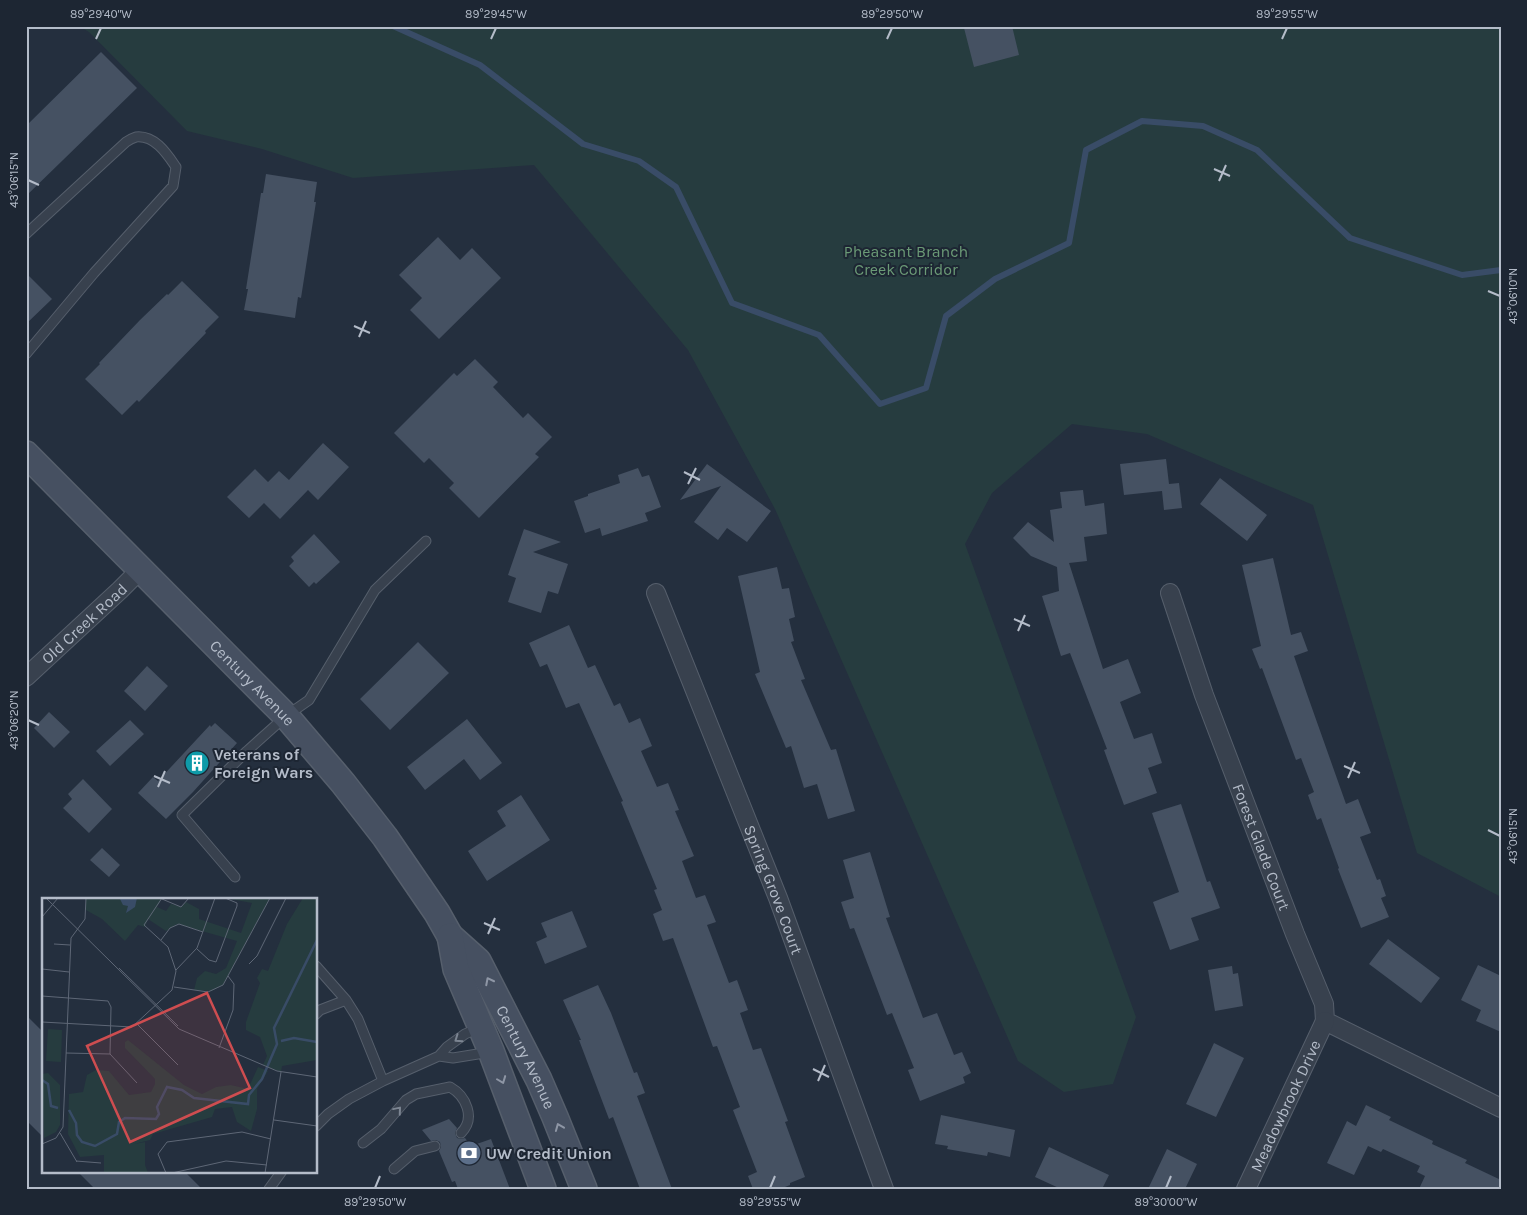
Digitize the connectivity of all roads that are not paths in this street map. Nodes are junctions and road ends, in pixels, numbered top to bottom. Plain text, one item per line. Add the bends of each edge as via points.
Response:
1 (26, 234) edge
2 (26, 354) edge
3 (26, 454) edge
4 (426, 541) dead end
5 (141, 569) junction
6 (656, 593) dead end
7 (1170, 593) dead end
8 (26, 677) edge
9 (286, 716) junction
10 (235, 877) dead end
11 (450, 936) junction
12 (318, 968) edge
13 (346, 1000) junction
14 (318, 1012) edge
15 (1326, 1021) junction
16 (481, 1027) junction
17 (491, 1052) junction
18 (439, 1056) junction
19 (384, 1081) junction
20 (1501, 1108) edge
21 (318, 1124) edge
22 (460, 1133) dead end
23 (363, 1143) dead end
24 (435, 1146) dead end
25 (394, 1169) dead end
26 (281, 1172) edge
27 (269, 1189) edge
28 (543, 1189) edge
29 (584, 1189) edge
30 (884, 1189) edge
31 (1246, 1189) edge

1 - 2 lane via 135,137 148,138 176,167 173,186
3 - 5 main road, Century Avenue
4 - 9 lane via 375,590 309,700
5 - 8 street, Old Creek Road
5 - 9 main road, Century Avenue
6 - 30 street, Spring Grove Court via 778,898
7 - 15 street, Forest Glade Court via 1208,704 1324,1004
9 - 10 lane via 182,815
9 - 11 main road, Century Avenue via 386,837
11 - 16 main road, Century Avenue via 456,969
29 -> 11 main road, Century Avenue via 538,1080 478,961
12 - 13 lane
13 - 14 lane
13 - 19 lane via 358,1019
15 - 20 street
15 - 31 street, Meadowbrook Drive
16 - 17 main road, Century Avenue
16 -> 18 lane via 447,1046
17 - 18 lane via 453,1058
17 -> 28 main road, Century Avenue
18 - 19 lane
19 - 21 lane via 349,1099
23 -> 22 lane via 381,1129 406,1100 416,1094 450,1087 463,1097 467,1107 468,1120
24 - 25 lane via 415,1151
26 - 27 lane

